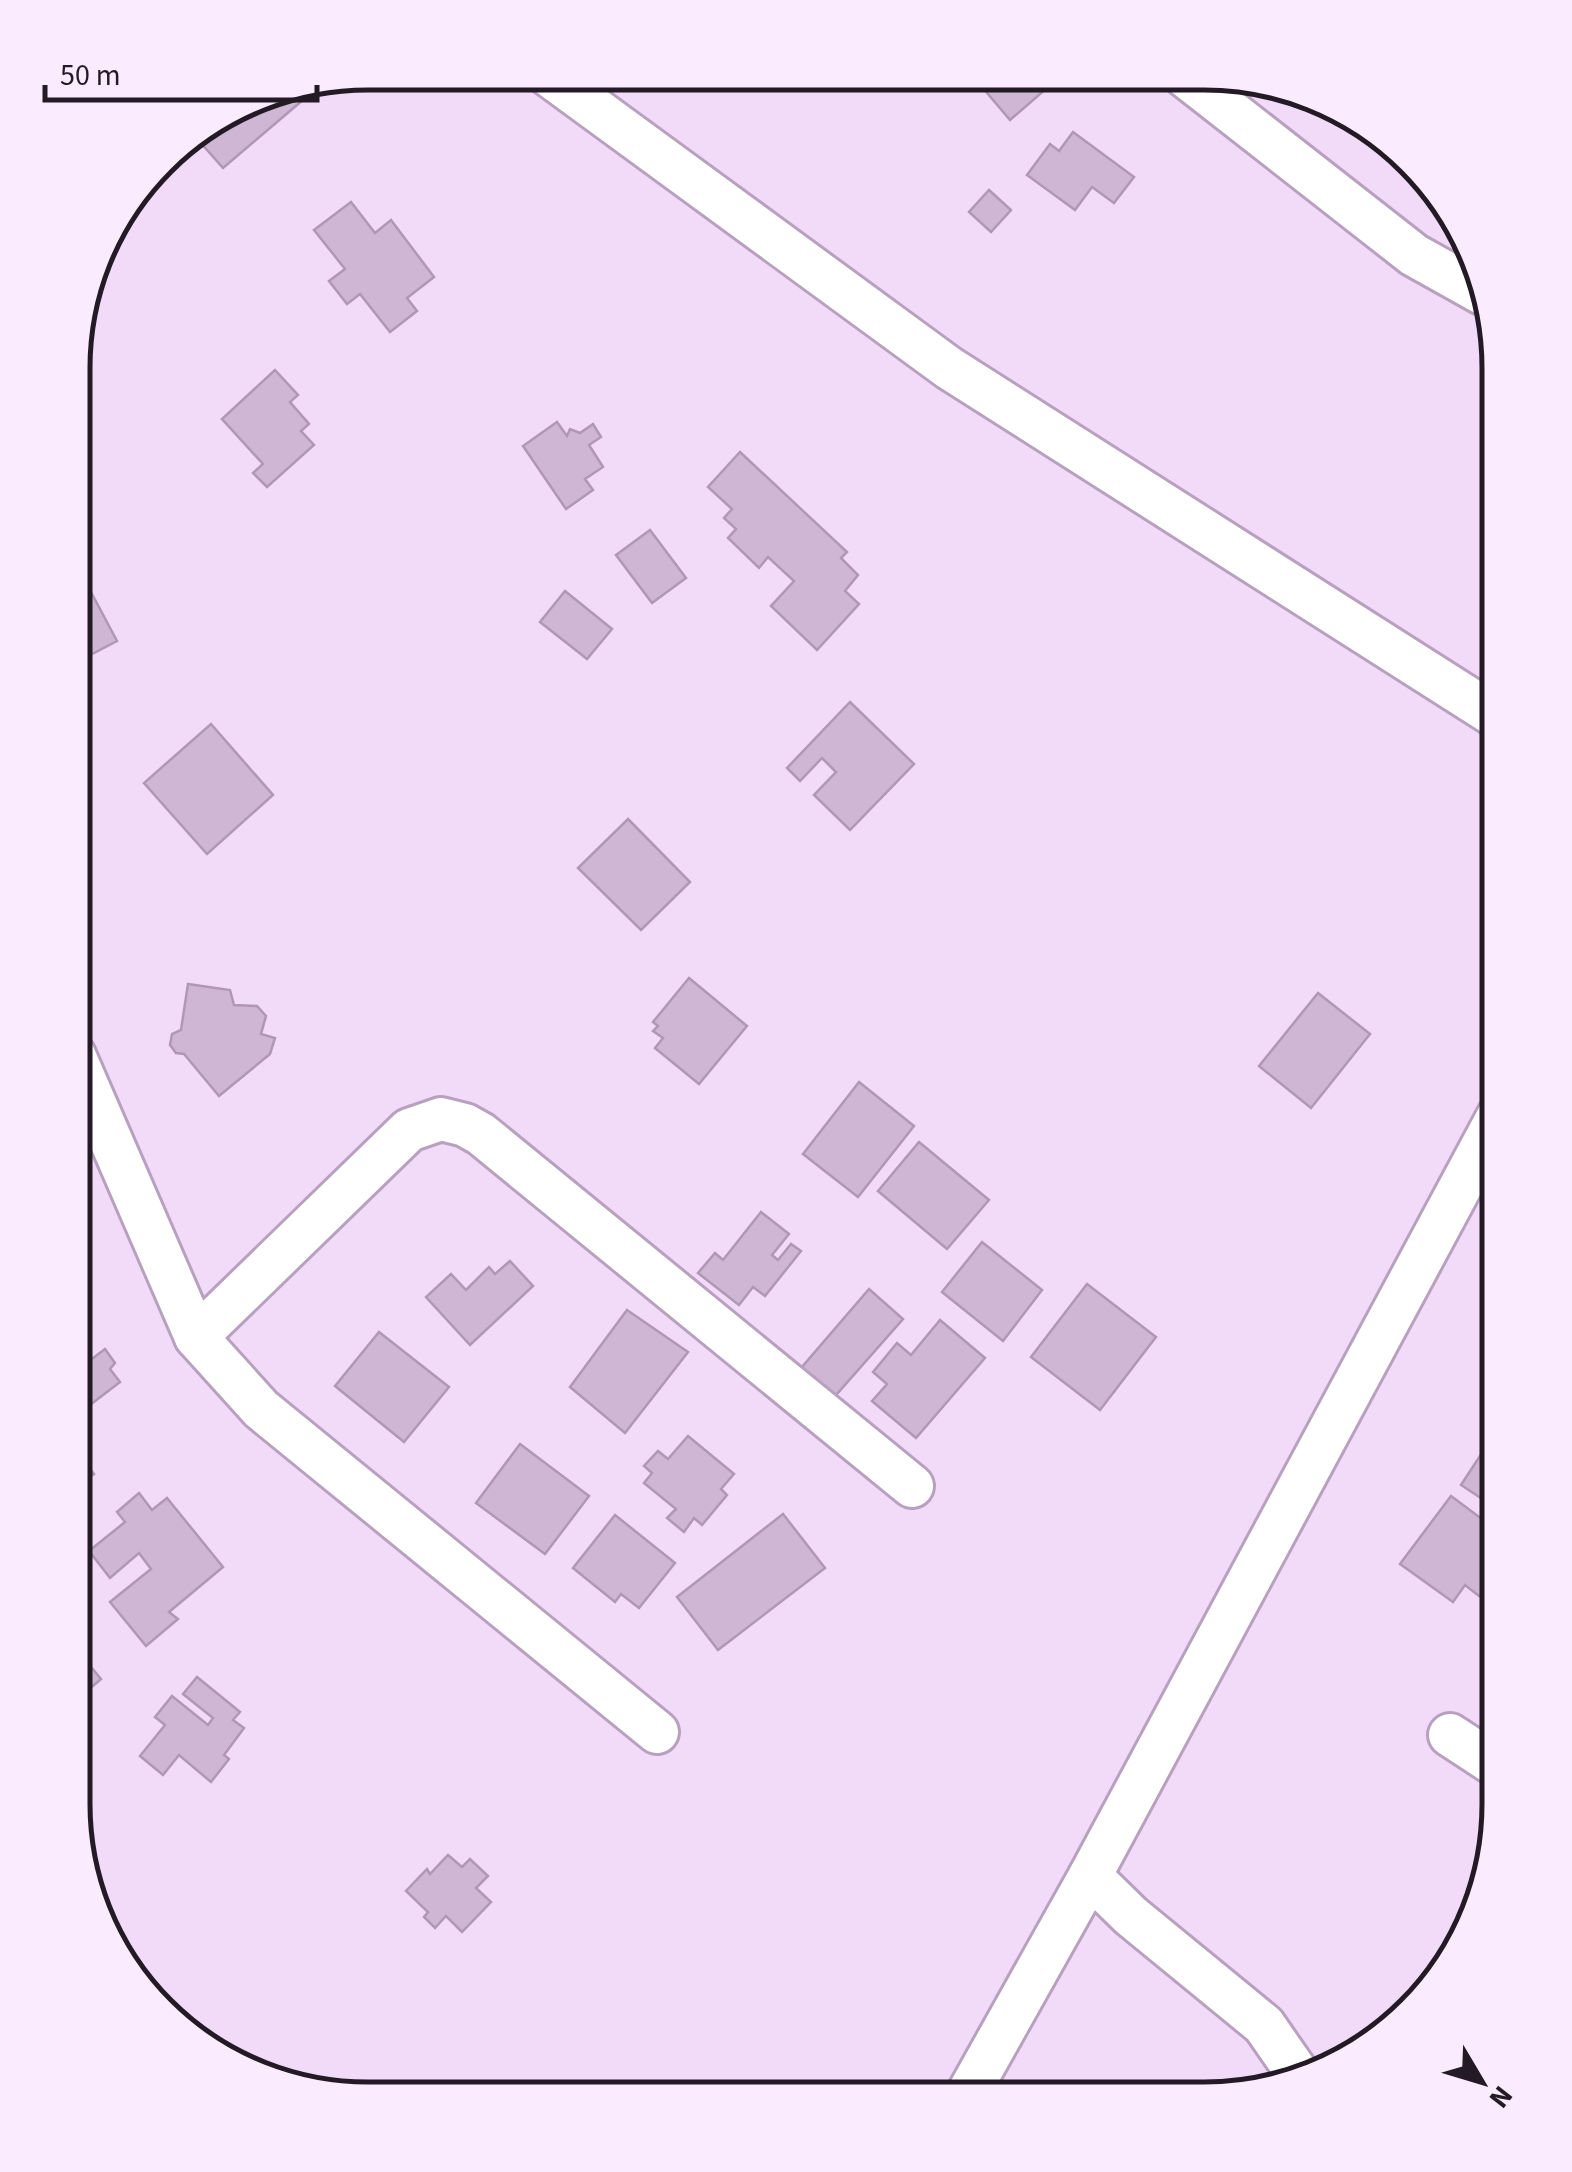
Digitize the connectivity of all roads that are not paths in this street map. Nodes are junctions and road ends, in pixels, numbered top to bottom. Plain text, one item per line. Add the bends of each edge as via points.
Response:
1 (1203, 90) edge
2 (570, 91) edge
3 (1469, 284) edge
4 (1482, 707) edge
5 (90, 1092) edge
6 (1481, 1148) edge
7 (196, 1337) junction
8 (912, 1486) dead end
9 (657, 1732) dead end
10 (1450, 1735) dead end
11 (1481, 1755) edge
12 (1090, 1876) junction
13 (1293, 2067) edge
14 (975, 2082) edge

1 - 3 street via 1414,254
2 - 4 street via 949,368
5 - 7 street
6 - 12 street
7 - 8 street via 409,1130 440,1118 481,1134
7 - 9 street via 261,1409
10 - 11 street
12 - 13 street via 1264,2025
12 - 14 street

